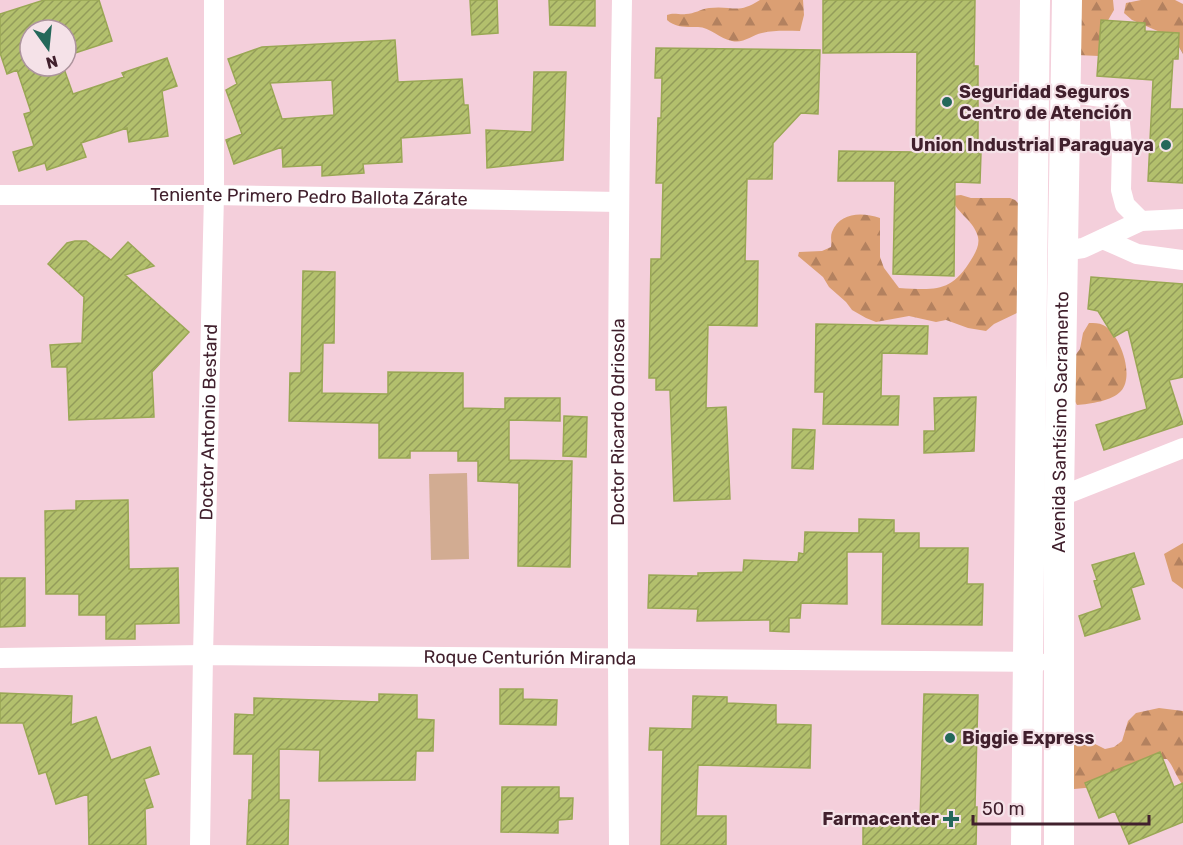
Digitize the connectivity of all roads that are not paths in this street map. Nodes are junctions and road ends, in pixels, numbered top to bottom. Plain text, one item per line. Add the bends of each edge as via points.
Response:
1 (214, 0) edge
2 (622, 0) edge
3 (1035, 0) edge
4 (1066, 0) edge
5 (1065, 92) junction
6 (0, 195) edge
7 (214, 195) junction
8 (619, 202) junction
9 (1183, 219) edge
10 (1141, 221) junction
11 (1103, 239) junction
12 (1063, 252) junction
13 (1032, 256) junction
14 (1183, 260) edge
15 (1183, 448) edge
16 (1059, 497) junction
17 (203, 655) junction
18 (0, 658) edge
19 (618, 659) junction
20 (1028, 663) junction
21 (1059, 663) junction
22 (200, 845) edge
23 (619, 845) edge
24 (1026, 845) edge
25 (1059, 845) edge

1 - 7 street, Doctor Antonio Bestard
2 - 8 street, Doctor Ricardo Odriosola
3 - 13 main road, Avenida Santísimo Sacramento
4 - 5 main road, Avenida Santísimo Sacramento
5 - 10 street via 1109,98 1119,113 1121,190 1125,205
5 - 12 main road, Avenida Santísimo Sacramento
6 - 7 street, Teniente Primero Pedro Ballota Zárate
7 - 8 street, Teniente Primero Pedro Ballota Zárate
7 - 17 street, Doctor Antonio Bestard
8 - 19 street, Doctor Ricardo Odriosola
9 - 10 street
10 - 11 street
11 - 12 street
11 - 14 street via 1137,255
12 - 13 main road
12 - 16 main road, Avenida Santísimo Sacramento
13 - 20 main road, Avenida Santísimo Sacramento
15 - 16 street
16 - 21 main road, Avenida Santísimo Sacramento
17 - 18 street, Roque Centurión Miranda
17 - 19 street, Roque Centurión Miranda
17 - 22 street, Doctor Antonio Bestard
19 - 20 street, Roque Centurión Miranda
19 - 23 street, Doctor Ricardo Odriosola
20 - 21 street, Roque Centurión Miranda
20 - 24 main road, Avenida Santísimo Sacramento
21 - 25 main road, Avenida Santísimo Sacramento

